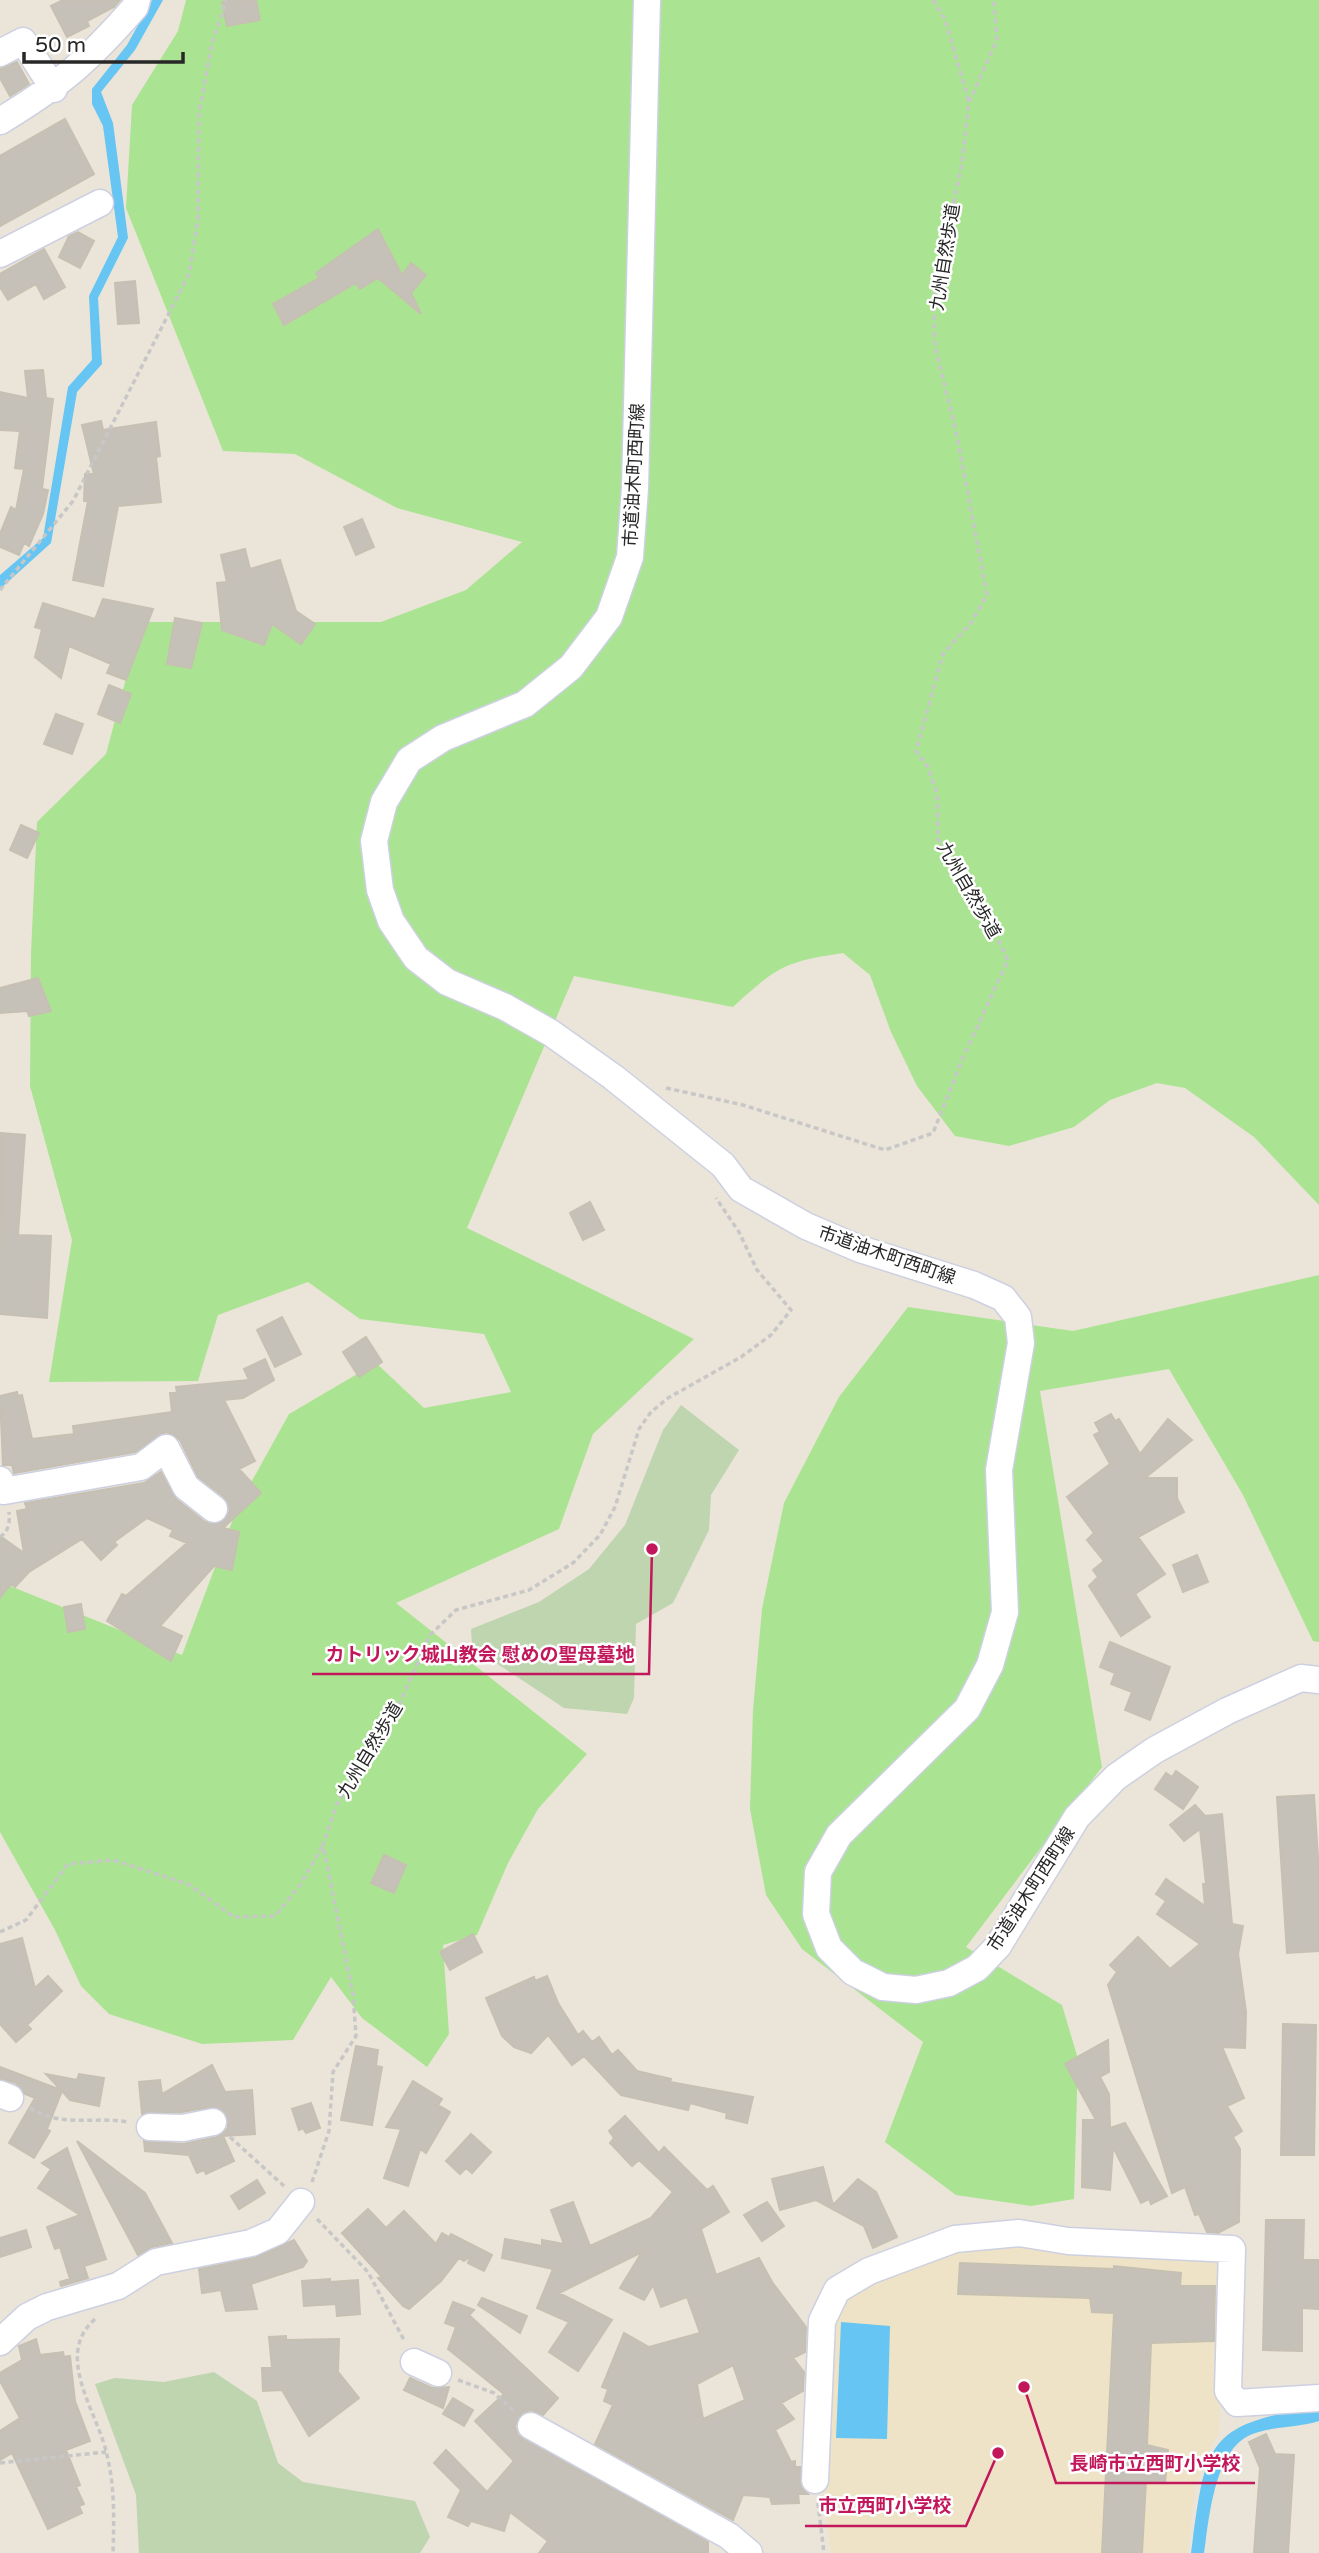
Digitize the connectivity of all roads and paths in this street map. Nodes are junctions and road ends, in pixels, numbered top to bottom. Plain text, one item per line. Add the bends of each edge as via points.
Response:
1 (137, 0) edge
2 (226, 0) edge
3 (647, 0) edge
4 (933, 0) edge
5 (995, 0) edge
6 (0, 53) edge
7 (54, 89) junction
8 (969, 102) junction
9 (0, 121) edge
10 (100, 203) dead end
11 (0, 254) edge
12 (0, 590) edge
13 (665, 1088) dead end
14 (723, 1165) junction
15 (0, 1480) edge
16 (214, 1509) dead end
17 (1319, 1680) edge
18 (323, 1845) junction
19 (0, 1932) edge
20 (5, 2096) edge
21 (213, 2122) joint
22 (150, 2127) joint
23 (301, 2202) junction
24 (97, 2317) dead end
25 (0, 2342) edge
26 (414, 2362) joint
27 (438, 2373) joint
28 (1319, 2398) edge
29 (531, 2426) joint
30 (107, 2452) junction
31 (0, 2463) edge
32 (815, 2480) joint
33 (113, 2553) edge
34 (749, 2553) edge
35 (824, 2553) edge

1 - 7 street via 95,53
2 - 12 path via 199,113 198,219 189,274 73,501
3 - 14 street, 市道油木町西町線 via 630,556 608,617 571,667 525,705 443,738 410,760 384,802 374,841 380,890 391,921 416,958 447,982 551,1033
4 - 8 path via 945,19
5 - 8 path, 九州自然歩道 via 997,40
6 - 7 street via 23,41
7 - 9 street
8 - 13 path, 九州自然歩道 via 962,163 934,297 935,345 957,430 987,595 971,623 943,654 916,751 928,767 937,794 938,839 984,911 1007,960 933,1133 885,1150 743,1105
10 - 11 street
14 - 17 street, 市道油木町西町線 via 741,1189 806,1226 860,1249 974,1285 1003,1298 1018,1317 1021,1343 999,1470 1005,1612 990,1665 967,1709 839,1835 818,1872 816,1914 829,1948 853,1972 883,1987 916,1990 949,1983 977,1968 998,1946 1077,1817 1116,1777 1155,1750 1237,1706 1301,1678
14 - 18 path, 九州自然歩道 via 710,1184 713,1193 757,1269 791,1310 771,1335 741,1357 651,1412 639,1429 615,1507 600,1535 573,1563 529,1591 456,1610 430,1635 396,1714 337,1804
15 - 16 street via 5,1491 141,1467 166,1448 186,1487
18 - 19 path via 275,1916 234,1917 188,1884 113,1860 68,1864 26,1920
18 - 23 path via 353,1994 356,2036 333,2072 329,2131
20 - 22 path via 57,2120 104,2118
21 - 22 street via 183,2128
21 - 23 path
23 - 25 street via 278,2231 251,2243 156,2262 118,2286 27,2317
23 - 26 path via 368,2272
24 - 30 path via 80,2337 77,2360
26 - 27 street
27 - 29 path via 494,2393
28 - 32 street via 1237,2403 1228,2392 1232,2249 1068,2241 1018,2233 955,2239 869,2271 837,2290 822,2321
29 - 34 street via 729,2536
30 - 31 path
30 - 33 path via 115,2493
32 - 35 path

